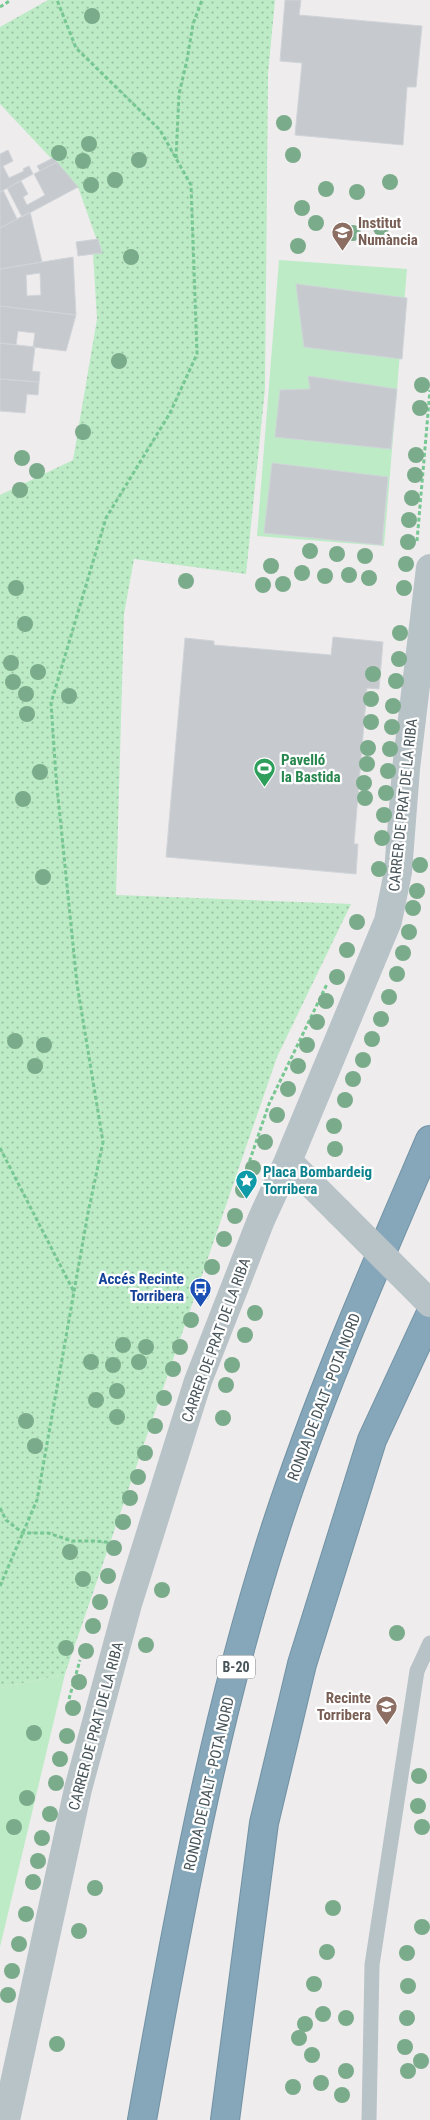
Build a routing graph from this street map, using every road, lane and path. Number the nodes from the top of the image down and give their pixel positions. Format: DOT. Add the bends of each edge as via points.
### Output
graph roads {
  1 [pos="11,0"];
  2 [pos="57,0"];
  3 [pos="202,0"];
  4 [pos="0,6"];
  5 [pos="176,158"];
  6 [pos="430,568"];
  7 [pos="430,1140"];
  8 [pos="0,1148"];
  9 [pos="288,1161"];
  10 [pos="74,1292"];
  11 [pos="430,1303"];
  12 [pos="430,1315"];
  13 [pos="0,1508"];
  14 [pos="23,1533"];
  15 [pos="143,1556"];
  16 [pos="0,1586"];
  17 [pos="430,1643"];
  18 [pos="6,2120"];
  19 [pos="142,2120"];
  20 [pos="225,2120"];
  21 [pos="369,2120"];
  1 -- 4 [label="path"];
  2 -- 5 [label="path" via="76,48 160,130"];
  3 -- 5 [label="path" via="193,24 179,94"];
  5 -- 10 [label="path" via="190,185 197,354 170,413 106,518 51,703 77,984 103,1142"];
  6 -- 9 [label="street, CARRER DE PRAT DE LA RIBA" via="406,769 398,872 388,921"];
  7 -- 19 [label="highway, RONDA DE DALT - POTA NORD / B-20" via="304,1446 275,1530 240,1650 205,1794"];
  8 -- 10 [label="path"];
  9 -- 11 [label="street, bridge"];
  9 -- 15 [label="street, CARRER DE PRAT DE LA RIBA" via="260,1220 205,1363"];
  10 -- 14 [label="path" via="37,1500"];
  12 -- 20 [label="highway" via="372,1440 302,1664 264,1824"];
  13 -- 14 [label="path" via="6,1520"];
  14 -- 15 [label="path" via="48,1533 72,1541 120,1543"];
  14 -- 16 [label="path"];
  15 -- 18 [label="street, CARRER DE PRAT DE LA RIBA" via="78,1790"];
  17 -- 21 [label="lane" via="417,1671 372,1965"];
}
